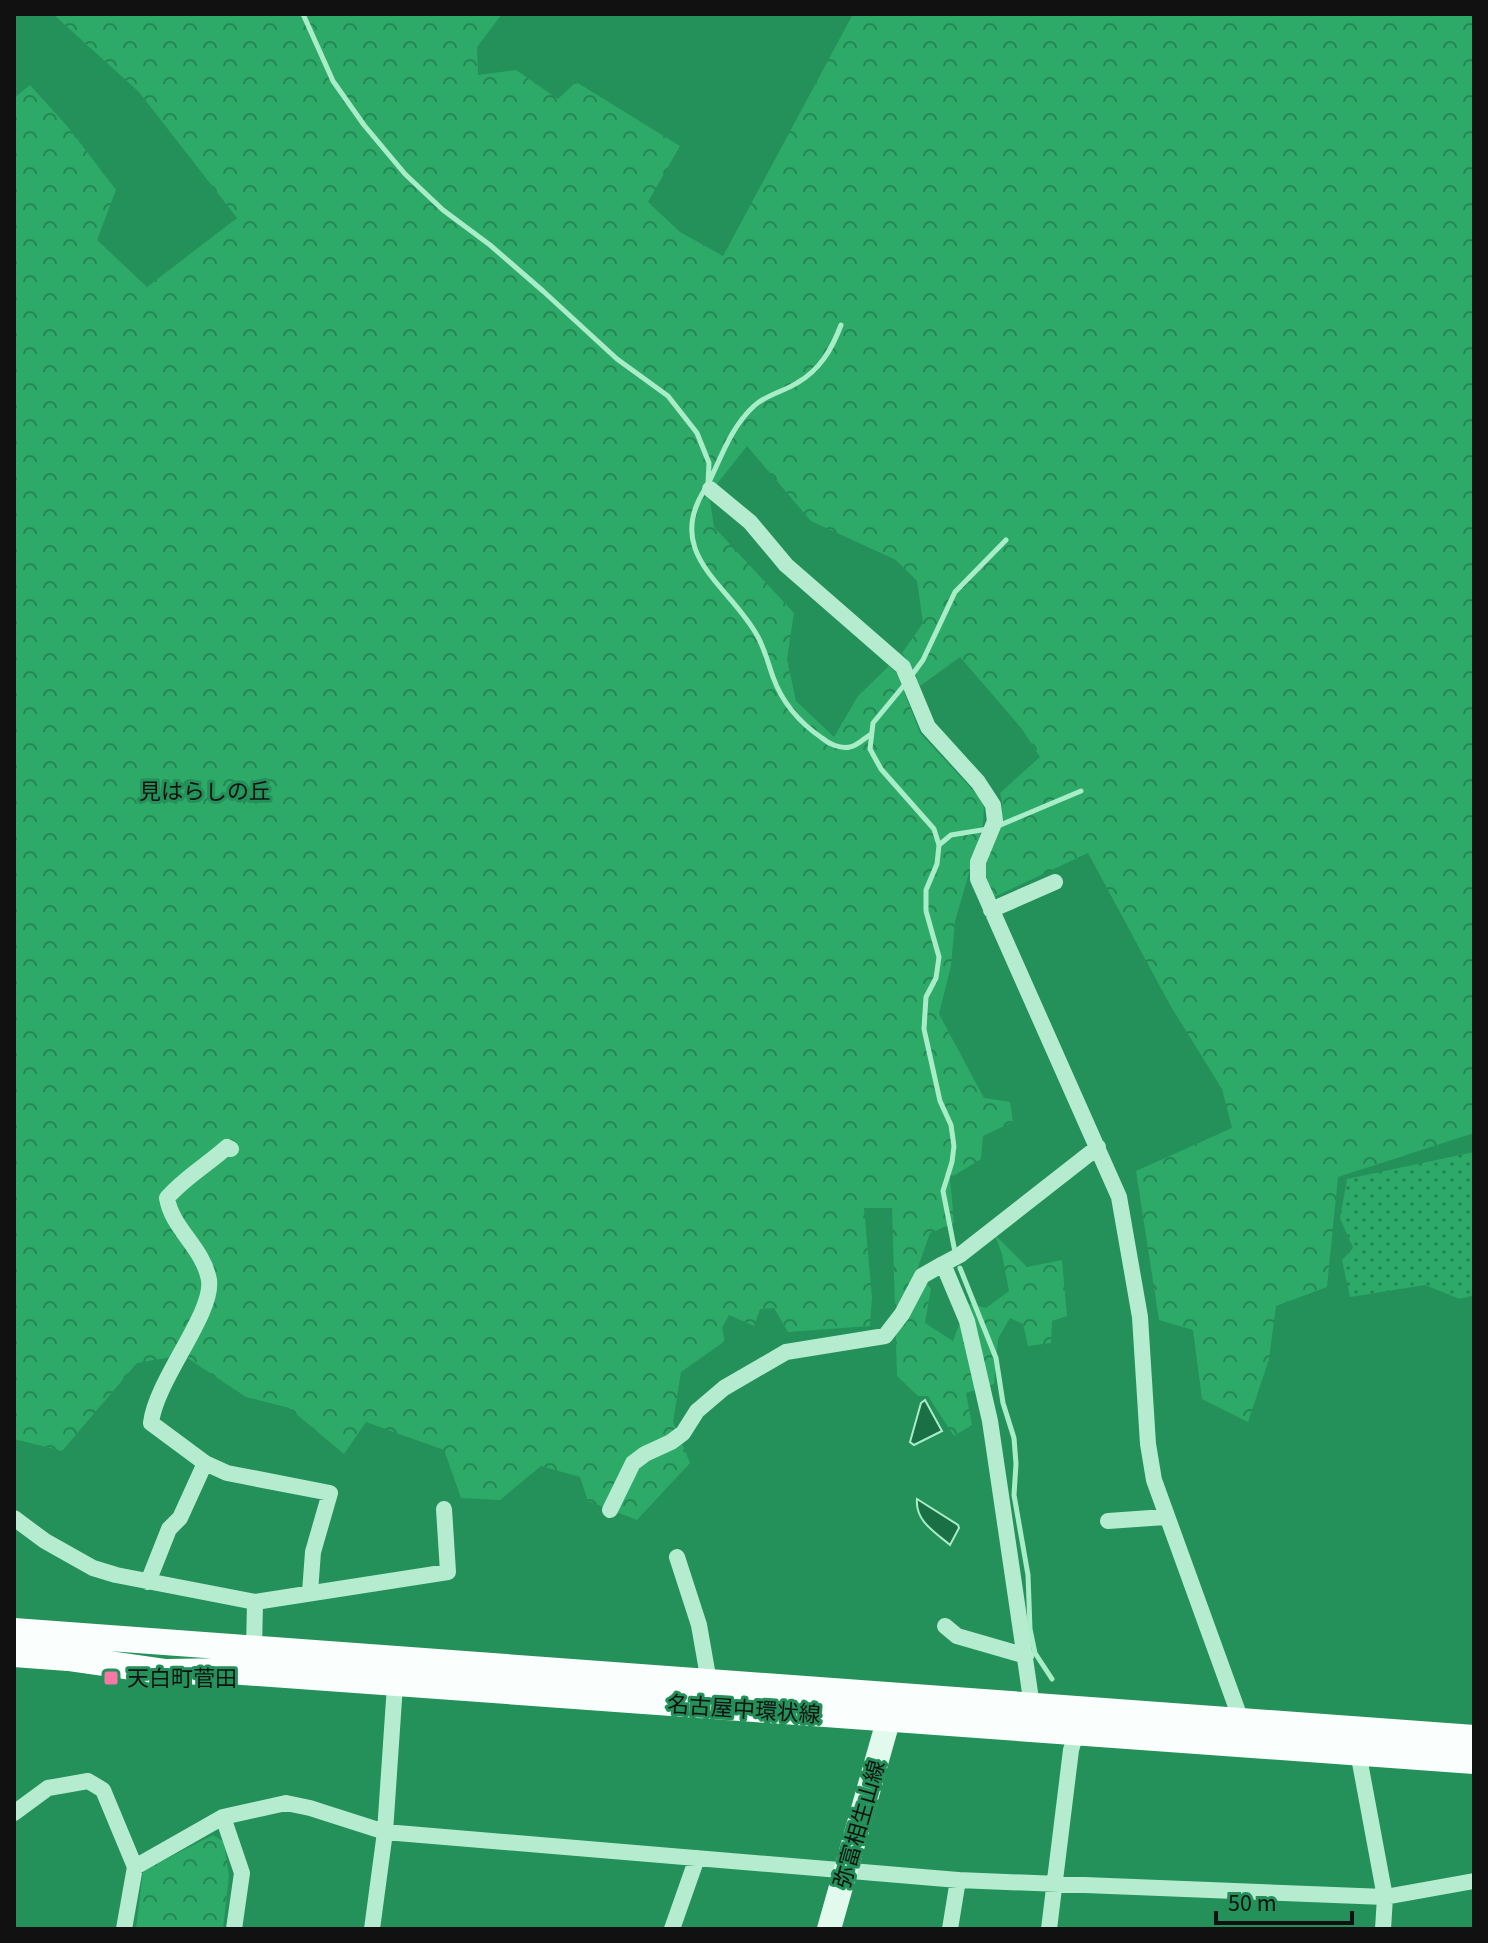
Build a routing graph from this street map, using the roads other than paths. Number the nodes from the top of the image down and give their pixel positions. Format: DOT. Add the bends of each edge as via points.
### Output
graph roads {
  1 [pos="710,489"];
  2 [pos="1055,882"];
  3 [pos="991,910"];
  4 [pos="1098,1147"];
  5 [pos="231,1149"];
  6 [pos="943,1264"];
  7 [pos="205,1463"];
  8 [pos="444,1509"];
  9 [pos="610,1510"];
  10 [pos="1165,1517"];
  11 [pos="14,1518"];
  12 [pos="1108,1521"];
  13 [pos="677,1557"];
  14 [pos="148,1582"];
  15 [pos="310,1592"];
  16 [pos="255,1602"];
  17 [pos="945,1626"];
  18 [pos="14,1631"];
  19 [pos="254,1650"];
  20 [pos="14,1654"];
  21 [pos="1026,1656"];
  22 [pos="709,1682"];
  23 [pos="395,1685"];
  24 [pos="1032,1706"];
  25 [pos="891,1708"];
  26 [pos="1242,1723"];
  27 [pos="1076,1733"];
  28 [pos="1474,1738"];
  29 [pos="1358,1752"];
  30 [pos="1474,1761"];
  31 [pos="14,1813"];
  32 [pos="223,1817"];
  33 [pos="385,1832"];
  34 [pos="697,1858"];
  35 [pos="135,1867"];
  36 [pos="845,1871"];
  37 [pos="958,1880"];
  38 [pos="1474,1881"];
  39 [pos="1053,1883"];
  40 [pos="1385,1897"];
  41 [pos="124,1929"];
  42 [pos="234,1929"];
  43 [pos="372,1929"];
  44 [pos="672,1929"];
  45 [pos="829,1929"];
  46 [pos="950,1929"];
  47 [pos="1049,1929"];
  48 [pos="1383,1929"];
  1 -- 3 [label="street" via="750,522 786,565 903,667 928,727 993,805 995,821 978,862 978,879"];
  2 -- 3 [label="street"];
  3 -- 4 [label="street"];
  4 -- 6 [label="street"];
  4 -- 10 [label="street" via="1127,1231 1140,1317 1148,1444"];
  5 -- 7 [label="street" via="181,1182 167,1198 171,1216 202,1260 208,1297 174,1361 151,1423"];
  6 -- 9 [label="street" via="922,1276 885,1336 786,1352 724,1388 697,1411 683,1433 633,1463"];
  6 -- 21 [label="street" via="967,1321 980,1372"];
  7 -- 14 [label="street"];
  7 -- 15 [label="street" via="227,1473 330,1493 313,1552"];
  8 -- 15 [label="street" via="448,1572"];
  10 -- 12 [label="street"];
  10 -- 26 [label="street"];
  11 -- 14 [label="street" via="93,1568"];
  13 -- 22 [label="street" via="699,1625"];
  14 -- 16 [label="street"];
  15 -- 16 [label="street"];
  16 -- 19 [label="street"];
  17 -- 21 [label="street" via="957,1636"];
  18 -- 19 [label="main road, 名古屋中環状線"];
  19 -- 22 [label="main road, 名古屋中環状線"];
  20 -- 23 [label="main road, 名古屋中環状線" via="166,1672 229,1671"];
  21 -- 24 [label="street"];
  22 -- 25 [label="main road, 名古屋中環状線"];
  23 -- 25 [label="main road, 名古屋中環状線"];
  23 -- 33 [label="street"];
  24 -- 25 [label="main road, 名古屋中環状線"];
  24 -- 26 [label="main road, 名古屋中環状線"];
  25 -- 27 [label="main road, 名古屋中環状線"];
  25 -- 36 [label="street, 弥富相生山線"];
  26 -- 28 [label="main road, 名古屋中環状線"];
  27 -- 29 [label="main road, 名古屋中環状線"];
  27 -- 39 [label="street"];
  29 -- 30 [label="main road, 名古屋中環状線"];
  29 -- 40 [label="street"];
  31 -- 35 [label="street" via="48,1788 88,1781 103,1790"];
  32 -- 33 [label="street" via="286,1803"];
  32 -- 35 [label="street"];
  32 -- 42 [label="street" via="242,1873"];
  33 -- 34 [label="street"];
  33 -- 43 [label="street"];
  34 -- 36 [label="street"];
  34 -- 44 [label="street"];
  35 -- 41 [label="street"];
  36 -- 37 [label="street"];
  36 -- 45 [label="street, 弥富相生山線"];
  37 -- 39 [label="street"];
  37 -- 46 [label="street"];
  38 -- 40 [label="street"];
  39 -- 40 [label="street"];
  39 -- 47 [label="street"];
  40 -- 48 [label="street"];
}
